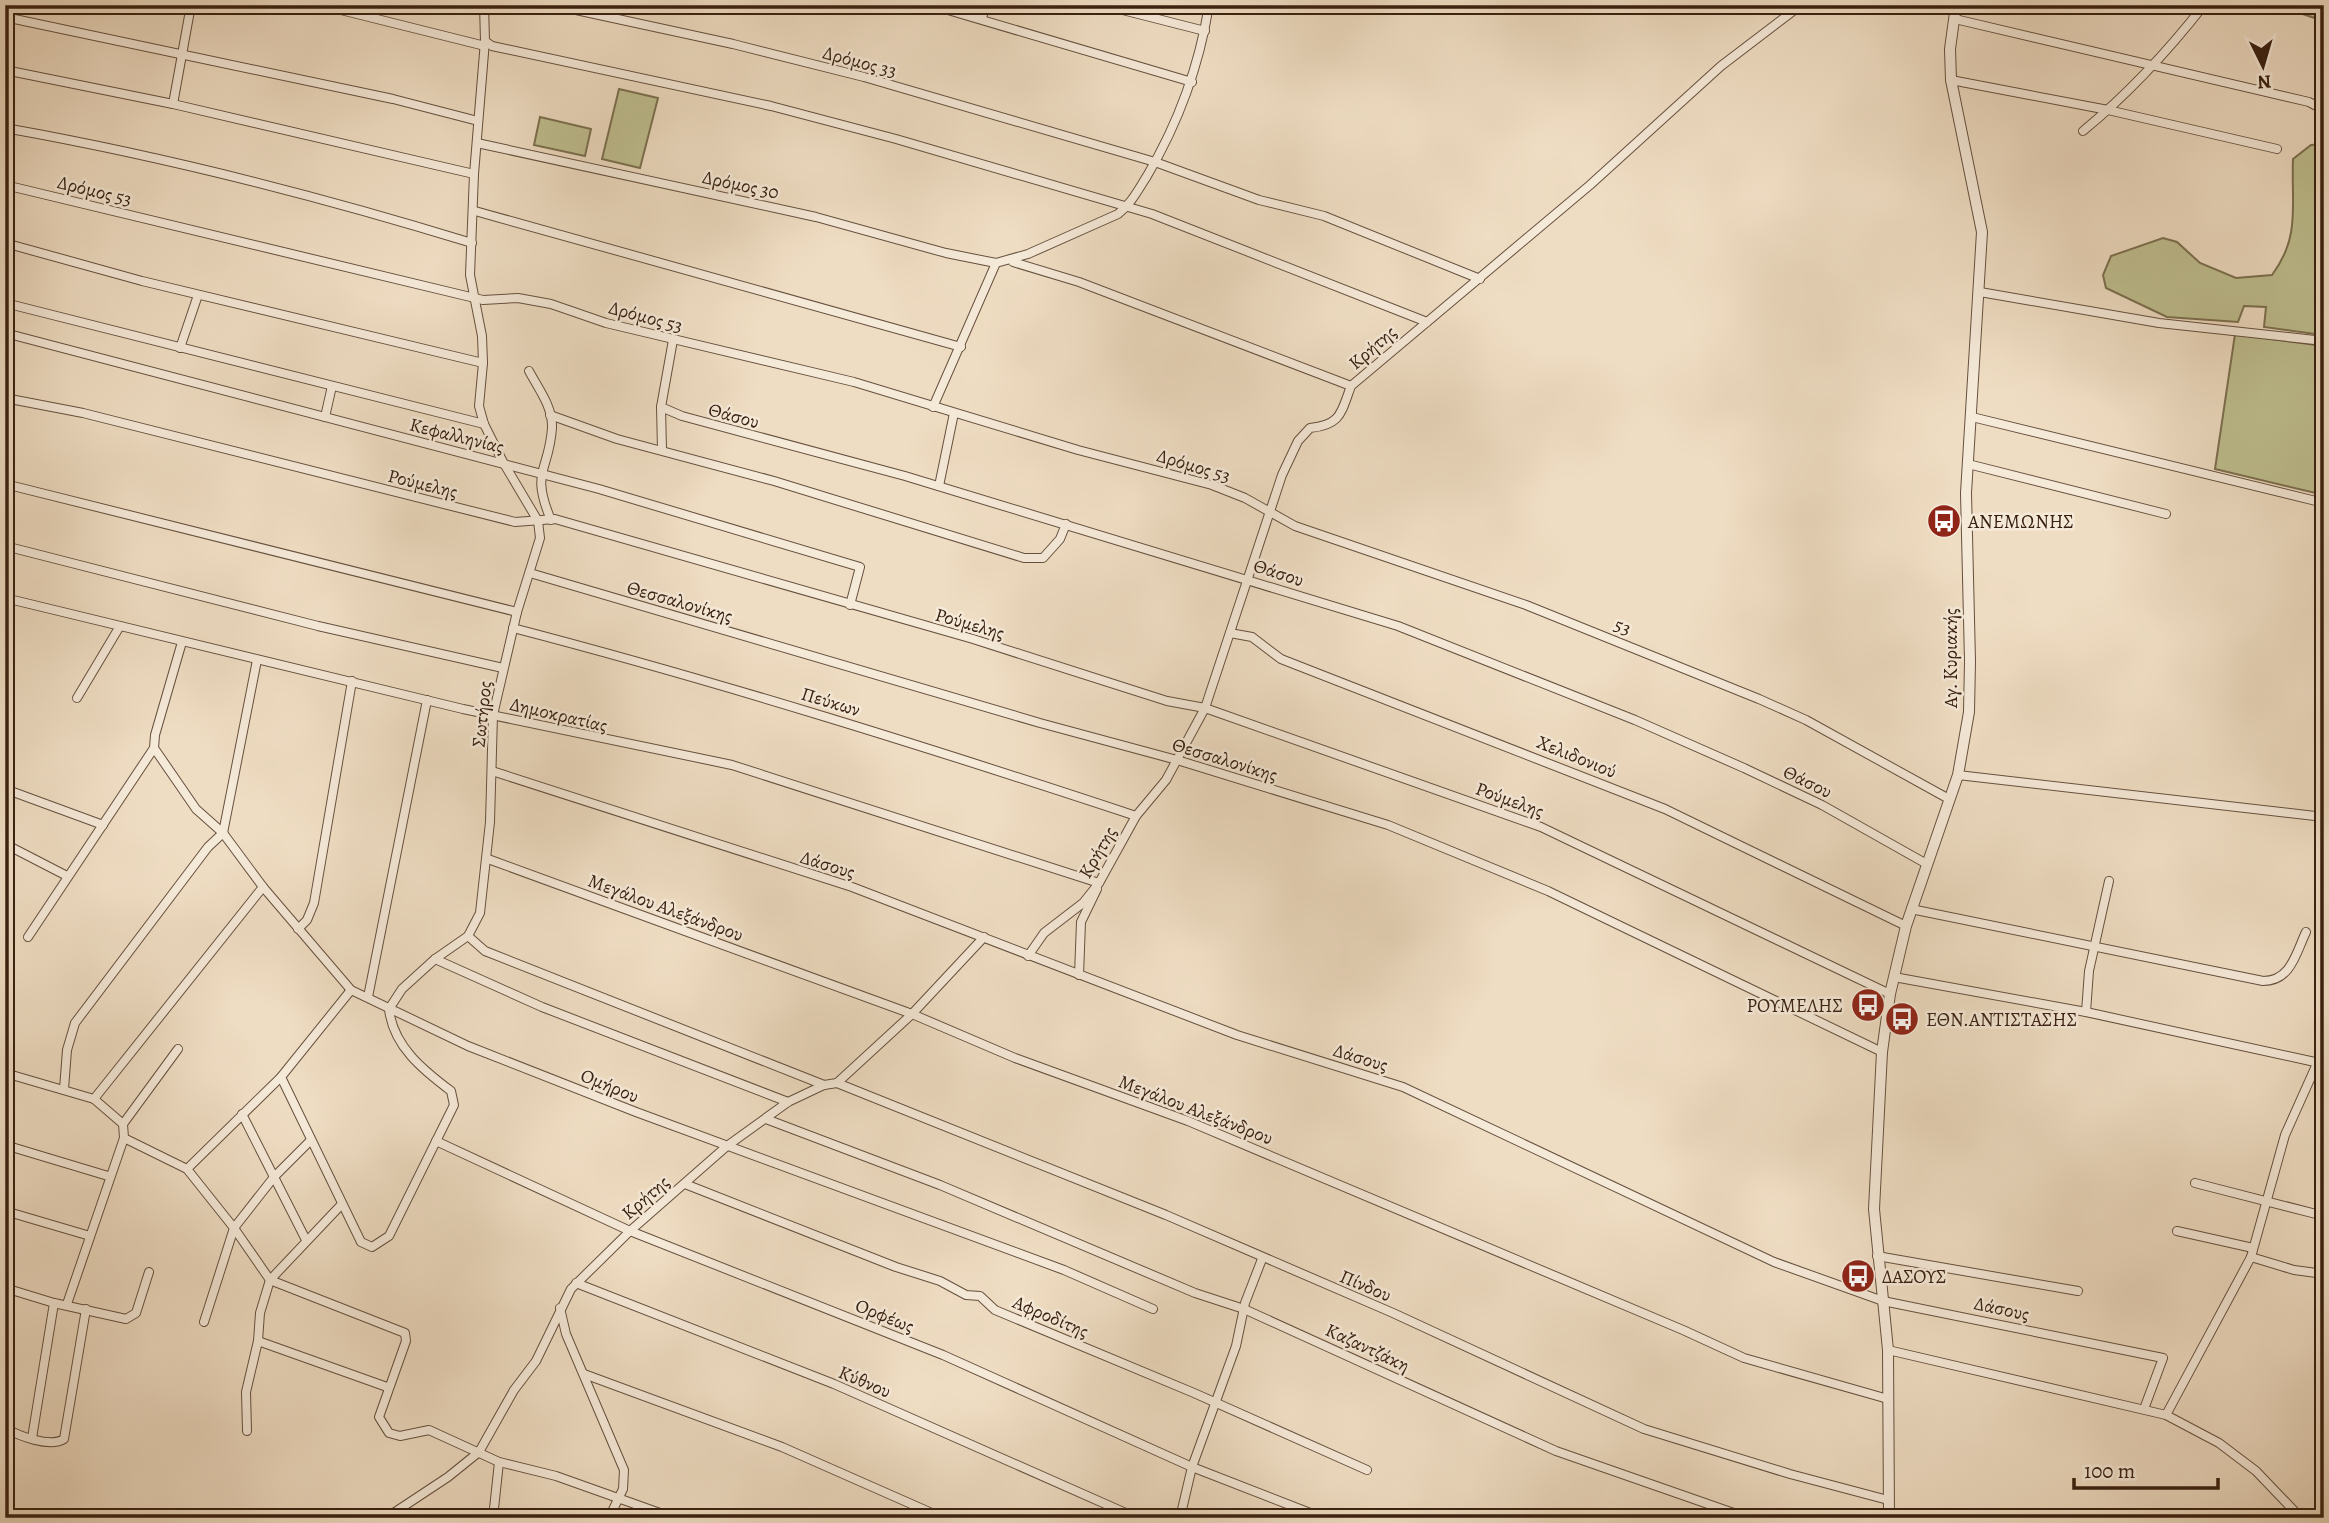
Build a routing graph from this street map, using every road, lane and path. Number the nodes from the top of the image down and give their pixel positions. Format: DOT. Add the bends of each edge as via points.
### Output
graph roads {
  1 [pos="191,5"];
  2 [pos="321,5"];
  3 [pos="484,5"];
  4 [pos="553,5"];
  5 [pos="931,5"];
  6 [pos="985,5"];
  7 [pos="1103,5"];
  8 [pos="1209,5"];
  9 [pos="1801,5"];
  10 [pos="1956,5"];
  11 [pos="2204,5"];
  12 [pos="5,17"];
  13 [pos="982,19"];
  14 [pos="1955,19"];
  15 [pos="1205,31"];
  16 [pos="485,44"];
  17 [pos="181,54"];
  18 [pos="2154,63"];
  19 [pos="5,70"];
  20 [pos="1951,80"];
  21 [pos="1192,82"];
  22 [pos="173,104"];
  23 [pos="2108,110"];
  24 [pos="2324,110"];
  25 [pos="478,121"];
  26 [pos="5,128"];
  27 [pos="2083,131"];
  28 [pos="477,143"];
  29 [pos="2277,149"];
  30 [pos="1155,162"];
  31 [pos="474,174"];
  32 [pos="5,185"];
  33 [pos="1127,207"];
  34 [pos="475,211"];
  35 [pos="5,243"];
  36 [pos="472,243"];
  37 [pos="1000,263"];
  38 [pos="1480,279"];
  39 [pos="1980,292"];
  40 [pos="198,295"];
  41 [pos="474,298"];
  42 [pos="5,303"];
  43 [pos="1427,322"];
  44 [pos="5,333"];
  45 [pos="673,340"];
  46 [pos="2324,341"];
  47 [pos="961,347"];
  48 [pos="180,348"];
  49 [pos="483,363"];
  50 [pos="529,371"];
  51 [pos="332,386"];
  52 [pos="1352,386"];
  53 [pos="5,398"];
  54 [pos="661,407"];
  55 [pos="933,407"];
  56 [pos="954,413"];
  57 [pos="550,415"];
  58 [pos="325,417"];
  59 [pos="1972,417"];
  60 [pos="484,424"];
  61 [pos="662,450"];
  62 [pos="503,463"];
  63 [pos="1968,464"];
  64 [pos="540,474"];
  65 [pos="5,484"];
  66 [pos="939,486"];
  67 [pos="2324,503"];
  68 [pos="1270,514"];
  69 [pos="2166,514"];
  70 [pos="551,520"];
  71 [pos="538,521"];
  72 [pos="1066,524"];
  73 [pos="5,546"];
  74 [pos="530,573"];
  75 [pos="1249,579"];
  76 [pos="5,598"];
  77 [pos="850,605"];
  78 [pos="517,612"];
  79 [pos="120,626"];
  80 [pos="513,628"];
  81 [pos="1230,633"];
  82 [pos="182,642"];
  83 [pos="257,660"];
  84 [pos="503,668"];
  85 [pos="352,681"];
  86 [pos="77,698"];
  87 [pos="427,700"];
  88 [pos="1205,708"];
  89 [pos="493,715"];
  90 [pos="154,748"];
  91 [pos="1177,760"];
  92 [pos="492,771"];
  93 [pos="1958,775"];
  94 [pos="5,789"];
  95 [pos="1950,799"];
  96 [pos="1136,816"];
  97 [pos="2324,817"];
  98 [pos="103,825"];
  99 [pos="223,834"];
  100 [pos="5,844"];
  101 [pos="488,859"];
  102 [pos="1925,863"];
  103 [pos="67,876"];
  104 [pos="2109,881"];
  105 [pos="1099,883"];
  106 [pos="263,887"];
  107 [pos="1910,909"];
  108 [pos="1906,926"];
  109 [pos="298,929"];
  110 [pos="2305,932"];
  111 [pos="468,936"];
  112 [pos="28,937"];
  113 [pos="984,937"];
  114 [pos="2095,947"];
  115 [pos="1028,956"];
  116 [pos="435,959"];
  117 [pos="1079,975"];
  118 [pos="1894,977"];
  119 [pos="351,990"];
  120 [pos="1890,994"];
  121 [pos="368,997"];
  122 [pos="389,1009"];
  123 [pos="2086,1012"];
  124 [pos="912,1014"];
  125 [pos="2324,1048"];
  126 [pos="178,1049"];
  127 [pos="1882,1052"];
  128 [pos="2320,1063"];
  129 [pos="5,1073"];
  130 [pos="281,1077"];
  131 [pos="837,1083"];
  132 [pos="824,1085"];
  133 [pos="64,1089"];
  134 [pos="94,1099"];
  135 [pos="789,1102"];
  136 [pos="242,1114"];
  137 [pos="766,1119"];
  138 [pos="122,1124"];
  139 [pos="124,1138"];
  140 [pos="436,1140"];
  141 [pos="310,1141"];
  142 [pos="5,1145"];
  143 [pos="727,1146"];
  144 [pos="187,1169"];
  145 [pos="108,1176"];
  146 [pos="274,1177"];
  147 [pos="2195,1183"];
  148 [pos="685,1184"];
  149 [pos="2266,1200"];
  150 [pos="342,1204"];
  151 [pos="5,1210"];
  152 [pos="2324,1216"];
  153 [pos="234,1228"];
  154 [pos="629,1231"];
  155 [pos="2177,1231"];
  156 [pos="90,1236"];
  157 [pos="306,1240"];
  158 [pos="2252,1253"];
  159 [pos="1877,1256"];
  160 [pos="1262,1259"];
  161 [pos="149,1272"];
  162 [pos="2324,1274"];
  163 [pos="270,1280"];
  164 [pos="576,1283"];
  165 [pos="5,1288"];
  166 [pos="2078,1292"];
  167 [pos="1883,1301"];
  168 [pos="54,1303"];
  169 [pos="66,1304"];
  170 [pos="560,1308"];
  171 [pos="86,1309"];
  172 [pos="1153,1309"];
  173 [pos="1244,1309"];
  174 [pos="204,1322"];
  175 [pos="258,1340"];
  176 [pos="1888,1350"];
  177 [pos="584,1374"];
  178 [pos="387,1387"];
  179 [pos="1888,1399"];
  180 [pos="1215,1402"];
  181 [pos="2144,1409"];
  182 [pos="2166,1415"];
  183 [pos="5,1428"];
  184 [pos="247,1431"];
  185 [pos="32,1438"];
  186 [pos="479,1452"];
  187 [pos="499,1462"];
  188 [pos="1192,1467"];
  189 [pos="1367,1470"];
  190 [pos="618,1498"];
  191 [pos="1888,1500"];
  192 [pos="2324,1505"];
  193 [pos="386,1518"];
  194 [pos="493,1518"];
  195 [pos="608,1518"];
  196 [pos="674,1518"];
  197 [pos="943,1518"];
  198 [pos="1137,1518"];
  199 [pos="1180,1518"];
  200 [pos="1323,1518"];
  201 [pos="1748,1518"];
  202 [pos="1889,1518"];
  203 [pos="2301,1518"];
  204 [pos="2316,1518"];
  1 -- 17 [label="street"];
  2 -- 16 [label="street"];
  3 -- 16 [label="street"];
  4 -- 30 [label="street, Δρόμος 33" via="851,74"];
  5 -- 13 [label="street"];
  6 -- 13 [label="street"];
  7 -- 15 [label="street"];
  8 -- 15 [label="street"];
  9 -- 38 [label="street, Κρήτης" via="1721,66"];
  10 -- 14 [label="street, Αγ. Κυριακής"];
  11 -- 18 [label="street"];
  12 -- 17 [label="street"];
  13 -- 21 [label="street"];
  14 -- 18 [label="street"];
  14 -- 20 [label="street, Αγ. Κυριακής"];
  15 -- 21 [label="street"];
  16 -- 25 [label="street"];
  16 -- 33 [label="street" via="771,106"];
  17 -- 22 [label="street"];
  17 -- 25 [label="street"];
  18 -- 23 [label="street"];
  18 -- 24 [label="street" via="2309,102"];
  19 -- 22 [label="street"];
  20 -- 23 [label="street"];
  20 -- 39 [label="street, Αγ. Κυριακής" via="1979,212"];
  21 -- 30 [label="street"];
  22 -- 31 [label="street"];
  23 -- 27 [label="street"];
  23 -- 29 [label="street"];
  25 -- 28 [label="street"];
  26 -- 36 [label="street" via="228,175"];
  28 -- 31 [label="street"];
  28 -- 37 [label="street, Δρόμος 30" via="816,217"];
  30 -- 33 [label="street"];
  30 -- 38 [label="street, Δρόμος 33" via="1259,200 1324,216"];
  31 -- 34 [label="street"];
  32 -- 41 [label="street, Δρόμος 53"];
  33 -- 37 [label="street" via="1041,249"];
  33 -- 43 [label="street"];
  34 -- 36 [label="street"];
  34 -- 47 [label="street"];
  35 -- 40 [label="street"];
  36 -- 41 [label="street"];
  37 -- 47 [label="street"];
  37 -- 52 [label="street, Δρόμος 30" via="1019,262 1079,282"];
  38 -- 43 [label="street, Κρήτης"];
  39 -- 46 [label="street" via="2159,323"];
  39 -- 59 [label="street, Αγ. Κυριακής"];
  40 -- 48 [label="street"];
  40 -- 49 [label="street"];
  41 -- 45 [label="street, Δρόμος 53" via="551,304"];
  41 -- 49 [label="street"];
  42 -- 48 [label="street"];
  43 -- 52 [label="street, Κρήτης"];
  44 -- 58 [label="street, Κεφαλληνίας"];
  45 -- 54 [label="street"];
  45 -- 55 [label="street, Δρόμος 53" via="854,382"];
  47 -- 55 [label="street"];
  48 -- 51 [label="street"];
  49 -- 60 [label="street" via="479,406"];
  50 -- 57 [label="street"];
  51 -- 58 [label="street"];
  51 -- 60 [label="street"];
  52 -- 68 [label="street, Κρήτης" via="1339,417 1329,426 1310,428 1298,441"];
  53 -- 71 [label="street, Ρούμελης" via="83,413 515,522"];
  54 -- 61 [label="street"];
  54 -- 66 [label="street, Θάσου"];
  55 -- 56 [label="street, Δρόμος 53"];
  56 -- 66 [label="street"];
  56 -- 68 [label="street, Δρόμος 53" via="1212,485"];
  57 -- 61 [label="street"];
  57 -- 64 [label="street" via="552,427"];
  58 -- 62 [label="street, Κεφαλληνίας"];
  59 -- 63 [label="street, Αγ. Κυριακής"];
  59 -- 67 [label="street"];
  60 -- 62 [label="street"];
  61 -- 72 [label="street" via="1034,560 1052,550"];
  62 -- 64 [label="street, Κεφαλληνίας"];
  62 -- 71 [label="street"];
  63 -- 69 [label="street"];
  63 -- 93 [label="street, Αγ. Κυριακής" via="1965,536 1970,674 1967,732"];
  64 -- 70 [label="street"];
  64 -- 77 [label="street, Κεφαλληνίας" via="692,515 860,568"];
  65 -- 78 [label="street"];
  66 -- 72 [label="street, Θάσου"];
  68 -- 75 [label="street, Κρήτης"];
  68 -- 95 [label="street, 53" via="1526,604 1759,699"];
  70 -- 71 [label="street, Ρούμελης"];
  70 -- 77 [label="street, Ρούμελης"];
  71 -- 74 [label="street, Σωτήρος" via="540,538"];
  72 -- 75 [label="street, Θάσου"];
  73 -- 84 [label="street"];
  74 -- 78 [label="street, Σωτήρος"];
  74 -- 91 [label="street, Θεσσαλονίκης"];
  75 -- 81 [label="street, Κρήτης"];
  75 -- 102 [label="street, Θάσου" via="1398,626 1635,720 1822,805"];
  76 -- 79 [label="street, Δημοκρατίας"];
  77 -- 88 [label="street, Ρούμελης" via="1167,701"];
  78 -- 80 [label="street, Σωτήρος"];
  79 -- 82 [label="street, Δημοκρατίας"];
  79 -- 86 [label="street"];
  80 -- 84 [label="street, Σωτήρος"];
  80 -- 96 [label="street, Πεύκων" via="669,668"];
  81 -- 88 [label="street, Κρήτης"];
  81 -- 108 [label="street, Χελιδονιού" via="1252,637 1281,659 1665,808"];
  82 -- 83 [label="street, Δημοκρατίας"];
  82 -- 90 [label="street"];
  83 -- 85 [label="street, Δημοκρατίας"];
  83 -- 99 [label="street"];
  84 -- 89 [label="street, Σωτήρος"];
  85 -- 87 [label="street, Δημοκρατίας"];
  85 -- 109 [label="street" via="314,903"];
  87 -- 89 [label="street, Δημοκρατίας"];
  87 -- 121 [label="street"];
  88 -- 91 [label="street, Κρήτης"];
  88 -- 120 [label="street, Ρούμελης" via="1541,827"];
  89 -- 92 [label="street, Σωτήρος"];
  89 -- 105 [label="street, Δημοκρατίας" via="732,765"];
  90 -- 98 [label="street"];
  90 -- 99 [label="street, Ομήρου" via="196,809"];
  91 -- 96 [label="street, Κρήτης"];
  91 -- 127 [label="street, Θεσσαλονίκης" via="1388,825 1548,891"];
  92 -- 101 [label="street, Σωτήρος"];
  92 -- 113 [label="street, Δάσους" via="852,887"];
  93 -- 95 [label="street, Αγ. Κυριακής"];
  93 -- 97 [label="street"];
  94 -- 98 [label="street"];
  95 -- 102 [label="street, Αγ. Κυριακής"];
  96 -- 105 [label="street, Κρήτης"];
  98 -- 103 [label="street"];
  99 -- 106 [label="street, Ομήρου"];
  99 -- 133 [label="street" via="208,847 75,1023"];
  100 -- 103 [label="street"];
  101 -- 111 [label="street, Σωτήρος" via="480,913"];
  101 -- 124 [label="street, Μεγάλου Αλεξάνδρου"];
  102 -- 107 [label="street, Αγ. Κυριακής"];
  103 -- 112 [label="street"];
  104 -- 114 [label="street"];
  105 -- 115 [label="street, Κρήτης" via="1083,903 1044,933"];
  105 -- 117 [label="street" via="1081,922"];
  106 -- 109 [label="street, Ομήρου"];
  106 -- 134 [label="street"];
  107 -- 108 [label="street, Αγ. Κυριακής"];
  107 -- 114 [label="street"];
  108 -- 118 [label="street, Αγ. Κυριακής"];
  109 -- 119 [label="street, Ομήρου"];
  110 -- 114 [label="street" via="2287,972 2271,981"];
  111 -- 116 [label="street"];
  111 -- 132 [label="street" via="485,951"];
  113 -- 115 [label="street, Δάσους"];
  113 -- 124 [label="street"];
  114 -- 123 [label="street"];
  115 -- 117 [label="street, Δάσους"];
  116 -- 122 [label="street" via="402,989"];
  116 -- 135 [label="street" via="542,1007"];
  117 -- 167 [label="street, Δάσους" via="1237,1035 1403,1087 1774,1262"];
  118 -- 120 [label="street, Αγ. Κυριακής"];
  118 -- 123 [label="street"];
  119 -- 121 [label="street, Ομήρου"];
  119 -- 130 [label="street"];
  120 -- 127 [label="street, Αγ. Κυριακής"];
  121 -- 122 [label="street, Ομήρου"];
  122 -- 140 [label="street" via="395,1034 426,1072 451,1091 454,1105"];
  122 -- 143 [label="street, Ομήρου" via="468,1046"];
  123 -- 128 [label="street"];
  124 -- 131 [label="street"];
  124 -- 179 [label="street, Μεγάλου Αλεξάνδρου" via="1003,1054 1297,1165 1727,1352"];
  125 -- 128 [label="street"];
  126 -- 138 [label="street"];
  127 -- 159 [label="street, Αγ. Κυριακής" via="1874,1209"];
  128 -- 149 [label="street" via="2285,1135"];
  129 -- 133 [label="street"];
  130 -- 136 [label="street"];
  130 -- 141 [label="street"];
  131 -- 132 [label="street, Κρήτης"];
  131 -- 160 [label="street, Πίνδου" via="1041,1163"];
  132 -- 135 [label="street, Κρήτης"];
  133 -- 134 [label="street"];
  134 -- 138 [label="street"];
  135 -- 137 [label="street, Κρήτης"];
  136 -- 144 [label="street"];
  136 -- 146 [label="street"];
  137 -- 143 [label="street, Κρήτης"];
  137 -- 173 [label="street, Καζαντζάκη"];
  138 -- 139 [label="street"];
  139 -- 144 [label="street"];
  139 -- 145 [label="street"];
  140 -- 150 [label="street" via="404,1211 383,1243 372,1247 361,1242"];
  140 -- 154 [label="street, Ορφέως"];
  141 -- 146 [label="street"];
  141 -- 150 [label="street"];
  142 -- 145 [label="street"];
  143 -- 148 [label="street, Κρήτης"];
  143 -- 172 [label="street, Ομήρου" via="1064,1270"];
  144 -- 153 [label="street"];
  145 -- 156 [label="street"];
  146 -- 153 [label="street"];
  146 -- 157 [label="street"];
  147 -- 149 [label="street"];
  148 -- 154 [label="street, Κρήτης"];
  148 -- 180 [label="street, Αφροδίτης" via="966,1295 980,1296 995,1310"];
  149 -- 152 [label="street"];
  149 -- 158 [label="street"];
  150 -- 157 [label="street"];
  151 -- 156 [label="street"];
  153 -- 163 [label="street"];
  153 -- 174 [label="street"];
  154 -- 164 [label="street, Κρήτης"];
  154 -- 188 [label="street, Ορφέως" via="943,1355"];
  155 -- 158 [label="street"];
  156 -- 169 [label="street"];
  157 -- 163 [label="street"];
  158 -- 162 [label="street" via="2294,1270"];
  158 -- 182 [label="street"];
  159 -- 166 [label="street"];
  159 -- 167 [label="street, Αγ. Κυριακής"];
  160 -- 173 [label="street"];
  160 -- 191 [label="street, Πίνδου" via="1393,1313 1644,1429"];
  161 -- 171 [label="street" via="133,1316 121,1318"];
  163 -- 175 [label="street"];
  163 -- 178 [label="street" via="405,1333"];
  164 -- 170 [label="street, Κρήτης"];
  164 -- 198 [label="street, Κύθνου" via="834,1384"];
  165 -- 168 [label="street"];
  167 -- 176 [label="street, Αγ. Κυριακής"];
  167 -- 181 [label="street, Δάσους" via="2163,1358"];
  168 -- 169 [label="street"];
  168 -- 185 [label="street"];
  169 -- 171 [label="street"];
  170 -- 177 [label="street"];
  170 -- 186 [label="street, Κρήτης" via="536,1361"];
  171 -- 185 [label="street" via="65,1434 59,1443"];
  173 -- 180 [label="street"];
  173 -- 201 [label="street, Καζαντζάκη" via="1556,1451"];
  175 -- 178 [label="street"];
  175 -- 184 [label="street" via="246,1392"];
  176 -- 179 [label="street, Αγ. Κυριακής"];
  176 -- 181 [label="street"];
  177 -- 190 [label="street" via="624,1470"];
  177 -- 197 [label="street" via="782,1447"];
  178 -- 186 [label="street" via="379,1417 389,1433 400,1436 429,1430"];
  179 -- 191 [label="street, Αγ. Κυριακής"];
  180 -- 188 [label="street"];
  180 -- 189 [label="street, Αφροδίτης"];
  181 -- 182 [label="street"];
  182 -- 203 [label="street" via="2238,1457"];
  183 -- 185 [label="street"];
  186 -- 187 [label="street"];
  186 -- 193 [label="street"];
  187 -- 190 [label="street"];
  187 -- 194 [label="street"];
  188 -- 199 [label="street"];
  188 -- 200 [label="street, Ορφέως"];
  190 -- 195 [label="street"];
  190 -- 196 [label="street"];
  191 -- 202 [label="street, Αγ. Κυριακής"];
  192 -- 204 [label="street"];
}
